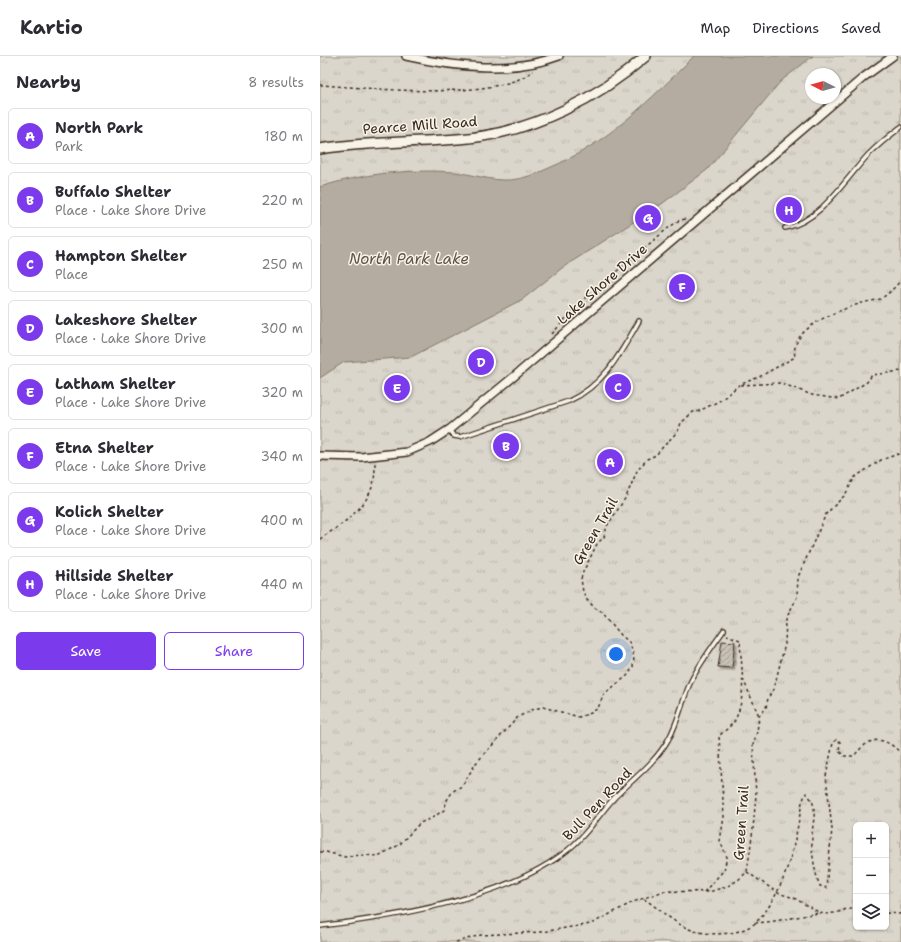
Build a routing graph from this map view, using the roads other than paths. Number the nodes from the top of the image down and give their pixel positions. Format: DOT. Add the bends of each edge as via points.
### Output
graph roads {
  1 [pos="406,56"];
  2 [pos="559,56"];
  3 [pos="646,56"];
  4 [pos="893,56"];
  5 [pos="901,127"];
  6 [pos="320,149"];
  7 [pos="785,228"];
  8 [pos="639,321"];
  9 [pos="449,430"];
  10 [pos="320,456"];
  11 [pos="723,632"];
  12 [pos="320,926"];
  1 -- 2 [label="street" via="458,66 516,66 543,62"];
  3 -- 6 [label="street, Pearce Mill Road" via="626,74 576,105 527,126 470,138 354,143"];
  4 -- 9 [label="street, Lake Shore Drive" via="864,77"];
  5 -- 7 [label="lane" via="868,155 821,207 800,222"];
  8 -- 9 [label="lane" via="613,365 586,393 562,404 460,437 454,436"];
  9 -- 10 [label="street, Lake Shore Drive" via="413,449 376,456"];
  11 -- 12 [label="lane, Bull Pen Road" via="690,682 674,727 659,755 603,810 580,840 568,850 541,868 478,893 416,910"];
}
